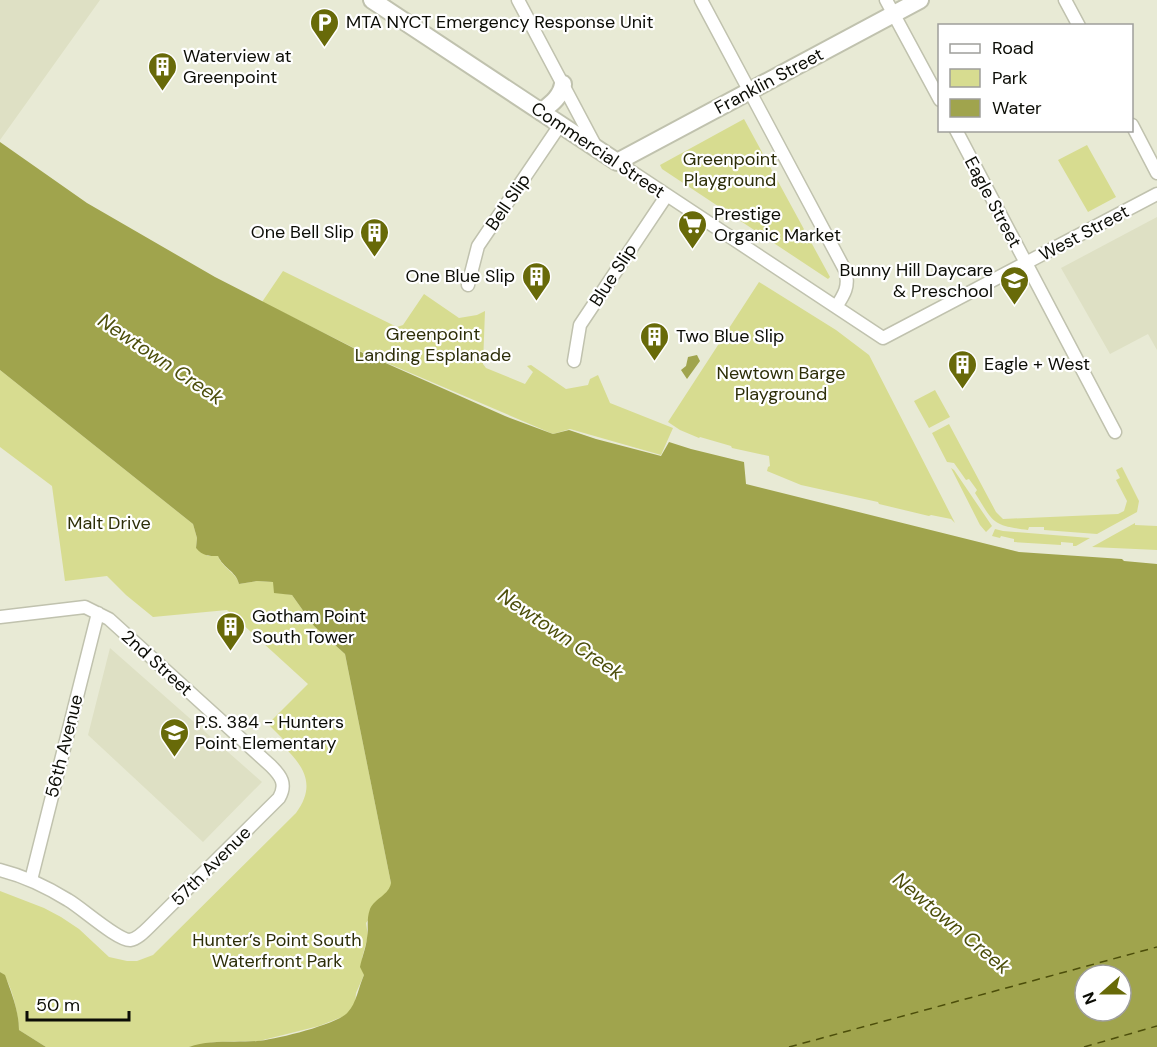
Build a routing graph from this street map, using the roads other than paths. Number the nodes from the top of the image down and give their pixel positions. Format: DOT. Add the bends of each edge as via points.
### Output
graph roads {
  1 [pos="372,0"];
  2 [pos="518,0"];
  3 [pos="701,0"];
  4 [pos="920,0"];
  5 [pos="1065,0"];
  6 [pos="890,7"];
  7 [pos="1078,24"];
  8 [pos="563,84"];
  9 [pos="750,91"];
  10 [pos="938,98"];
  11 [pos="540,112"];
  12 [pos="560,125"];
  13 [pos="1133,129"];
  14 [pos="957,132"];
  15 [pos="597,149"];
  16 [pos="617,162"];
  17 [pos="1157,173"];
  18 [pos="1157,194"];
  19 [pos="667,195"];
  20 [pos="1027,264"];
  21 [pos="468,285"];
  22 [pos="836,307"];
  23 [pos="884,338"];
  24 [pos="574,361"];
  25 [pos="1115,432"];
  26 [pos="98,613"];
  27 [pos="0,617"];
  28 [pos="284,786"];
  29 [pos="0,870"];
  30 [pos="31,880"];
  1 -- 11 [label="street, Commercial Street"];
  2 -- 8 [label="street"];
  3 -- 9 [label="street"];
  4 -- 6 [label="street, Franklin Street"];
  5 -- 7 [label="street"];
  6 -- 9 [label="street, Franklin Street"];
  6 -- 10 [label="street"];
  8 -- 11 [label="street" via="557,98"];
  8 -- 15 [label="street"];
  9 -- 16 [label="street, Franklin Street"];
  9 -- 22 [label="street" via="845,270 848,285"];
  11 -- 12 [label="street, Commercial Street"];
  12 -- 15 [label="street, Commercial Street"];
  12 -- 21 [label="street, Bell Slip" via="478,246"];
  13 -- 17 [label="street"];
  14 -- 20 [label="street, Eagle Street"];
  15 -- 16 [label="street, Commercial Street"];
  16 -- 19 [label="street, Commercial Street"];
  18 -- 20 [label="street, West Street"];
  19 -- 22 [label="street, Commercial Street"];
  19 -- 24 [label="street, Blue Slip" via="580,325"];
  20 -- 23 [label="street, West Street"];
  20 -- 25 [label="street, Eagle Street"];
  22 -- 23 [label="street, Commercial Street"];
  26 -- 27 [label="street, 2nd Street" via="83,607"];
  26 -- 28 [label="street, 2nd Street" via="271,766"];
  26 -- 30 [label="street, 56th Avenue"];
  28 -- 30 [label="street, 57th Avenue" via="279,798 137,938 120,937 68,900"];
  29 -- 30 [label="street"];
}
